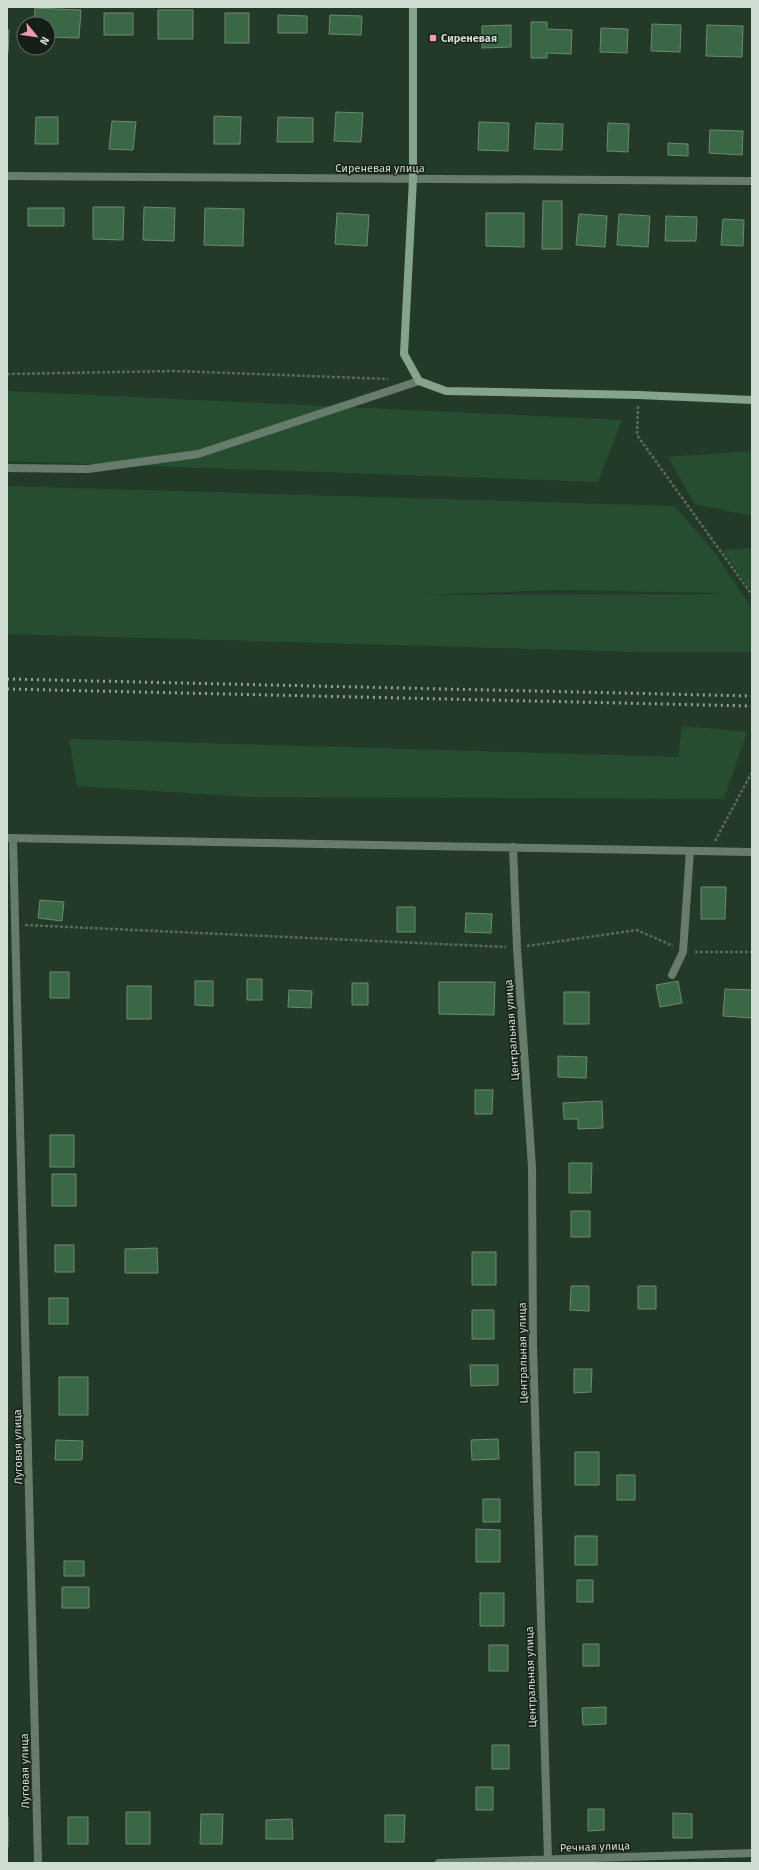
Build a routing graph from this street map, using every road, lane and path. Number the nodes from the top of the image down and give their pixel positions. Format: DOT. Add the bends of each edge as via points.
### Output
graph roads {
  1 [pos="413,7"];
  2 [pos="7,176"];
  3 [pos="413,179"];
  4 [pos="752,181"];
  5 [pos="7,374"];
  6 [pos="390,379"];
  7 [pos="419,381"];
  8 [pos="639,395"];
  9 [pos="752,400"];
  10 [pos="7,468"];
  11 [pos="752,595"];
  12 [pos="752,772"];
  13 [pos="10,838"];
  14 [pos="513,847"];
  15 [pos="690,851"];
  16 [pos="710,851"];
  17 [pos="752,852"];
  18 [pos="15,924"];
  19 [pos="517,948"];
  20 [pos="683,952"];
  21 [pos="752,952"];
  22 [pos="672,975"];
  23 [pos="752,1853"];
  24 [pos="548,1860"];
  25 [pos="38,1863"];
  26 [pos="440,1863"];
  1 -- 3 [label="street"];
  2 -- 3 [label="street, Сиреневая улица"];
  3 -- 4 [label="street, Сиреневая улица"];
  3 -- 7 [label="street" via="404,354"];
  5 -- 6 [label="path" via="176,371"];
  7 -- 8 [label="street" via="446,391"];
  7 -- 10 [label="street" via="198,454 88,469"];
  8 -- 9 [label="street"];
  8 -- 11 [label="path" via="637,435"];
  12 -- 16 [label="path"];
  13 -- 14 [label="street"];
  13 -- 18 [label="street, Луговая улица"];
  14 -- 15 [label="street"];
  14 -- 19 [label="street, Центральная улица"];
  15 -- 16 [label="street"];
  15 -- 20 [label="street"];
  16 -- 17 [label="street"];
  18 -- 19 [label="path"];
  18 -- 25 [label="street, Луговая улица"];
  19 -- 20 [label="path" via="637,930"];
  19 -- 24 [label="street, Центральная улица" via="532,1167 533,1345"];
  20 -- 21 [label="path"];
  20 -- 22 [label="street"];
  23 -- 24 [label="street, Речная улица"];
  24 -- 26 [label="street, Речная улица"];
}
